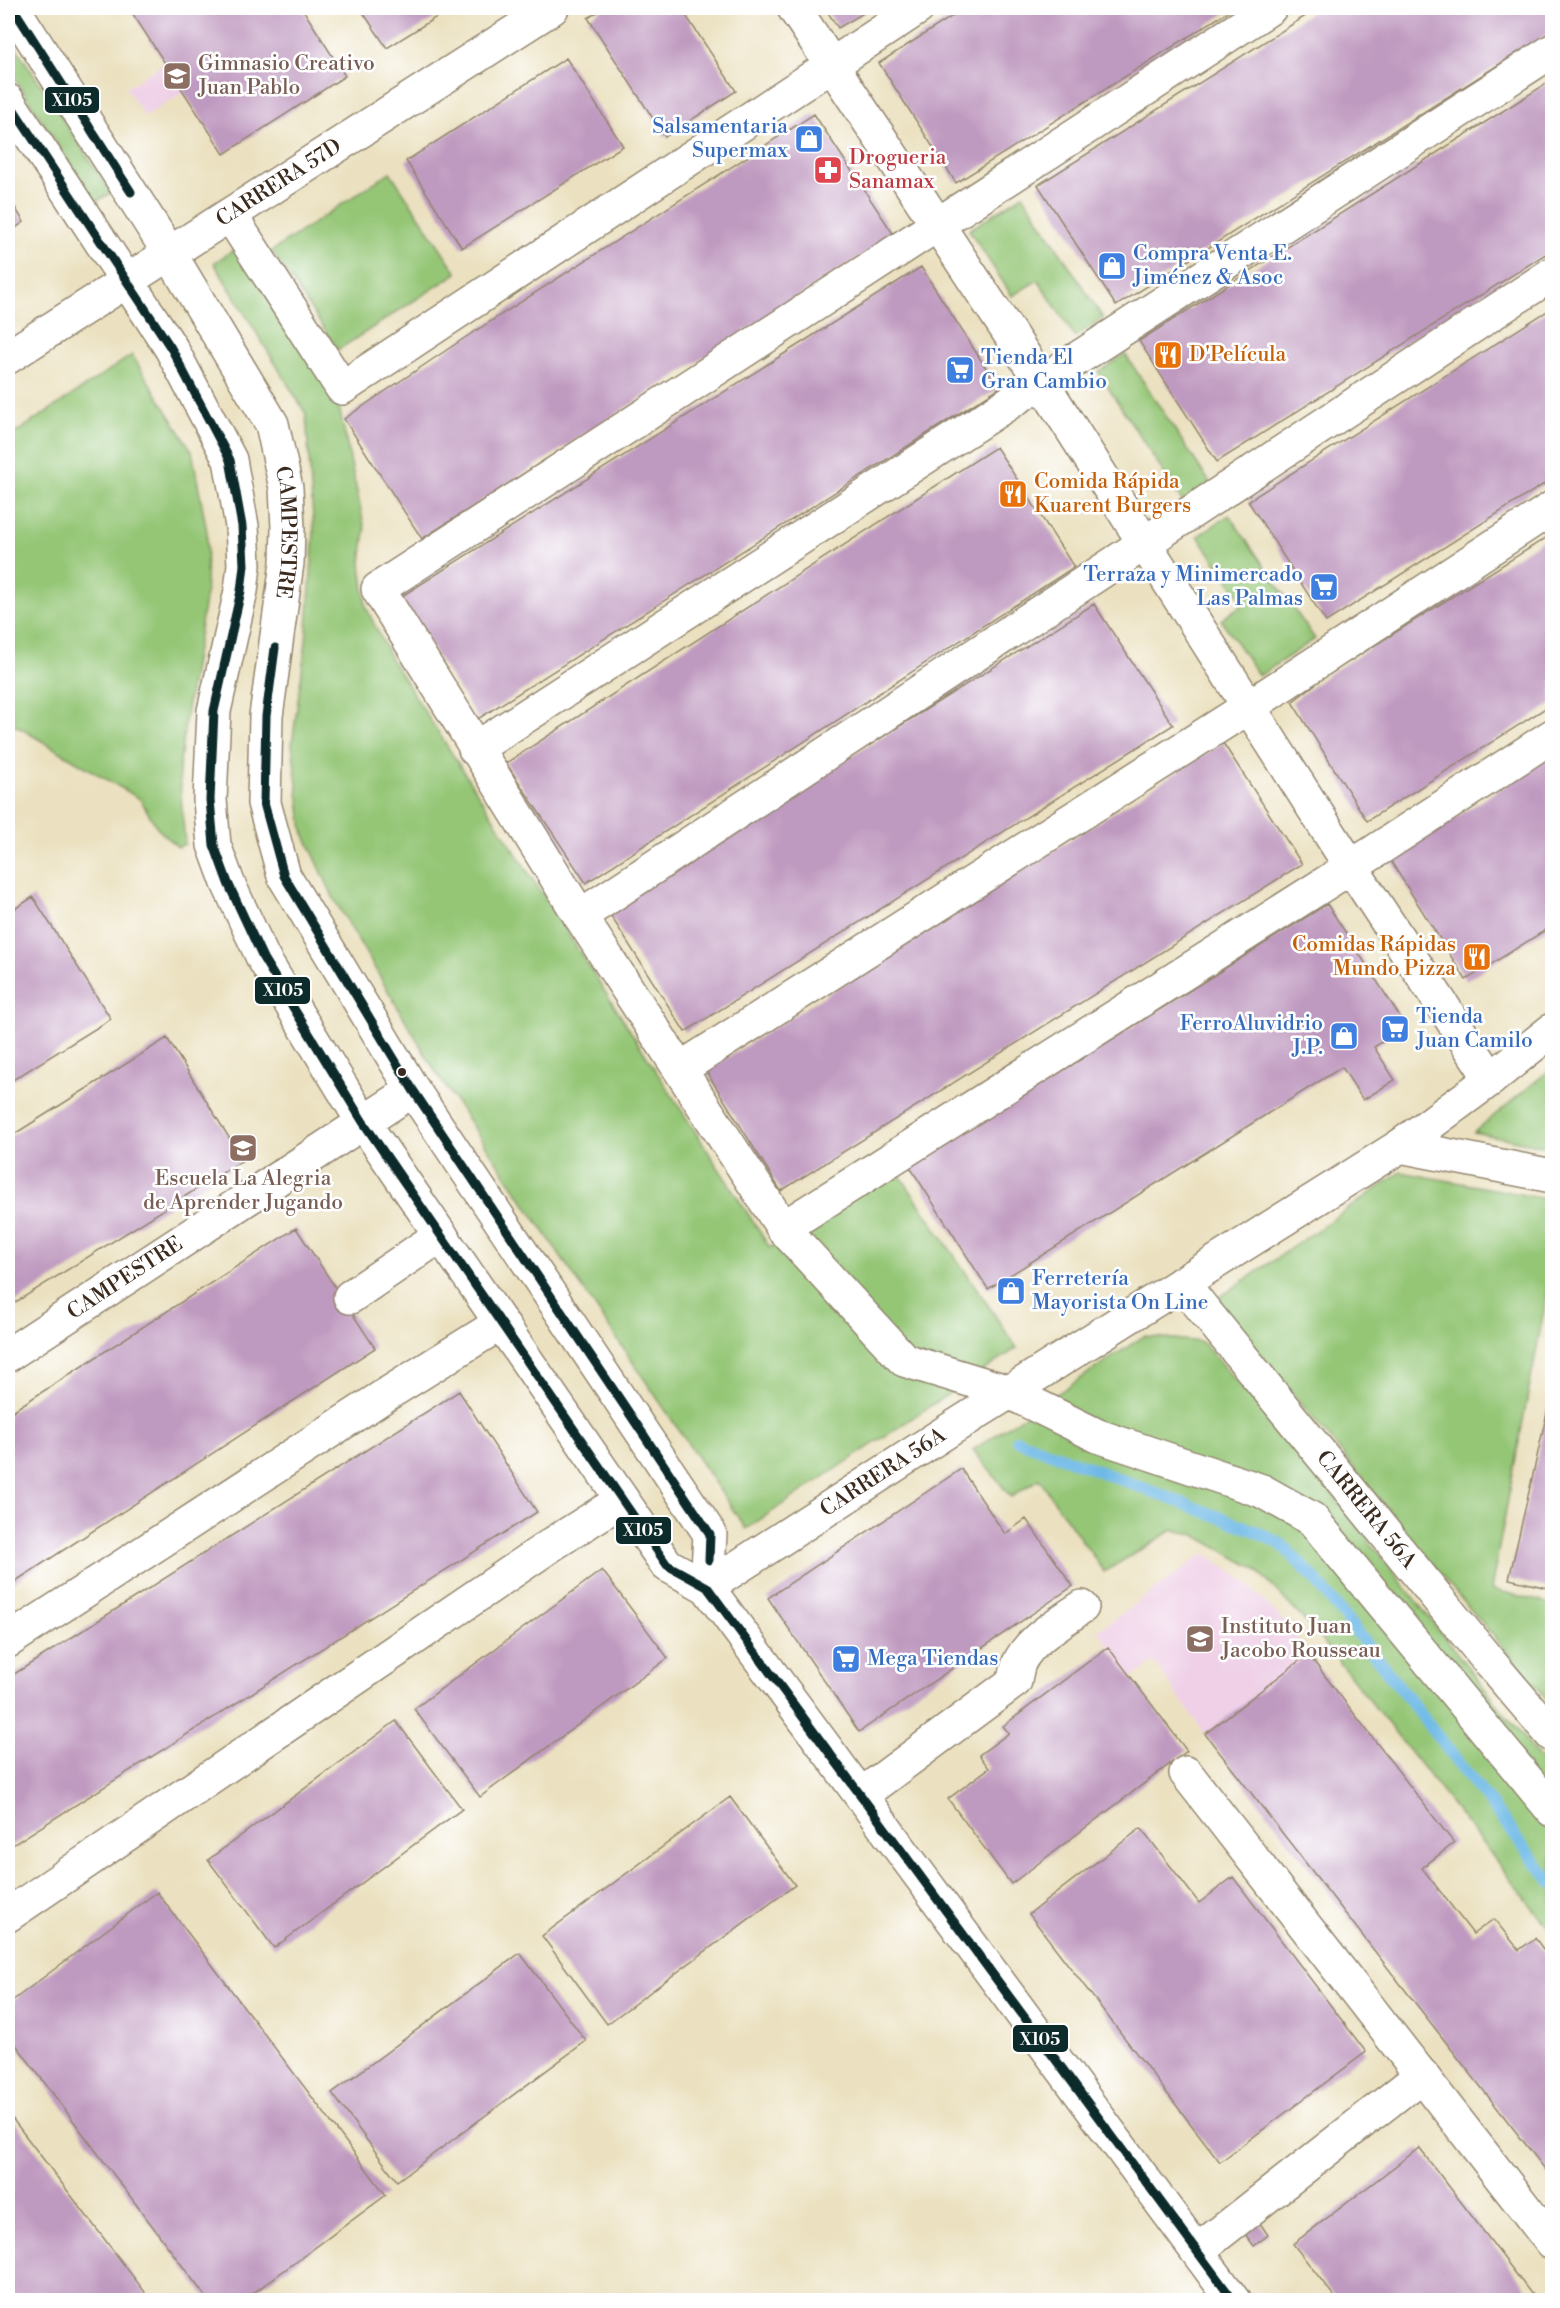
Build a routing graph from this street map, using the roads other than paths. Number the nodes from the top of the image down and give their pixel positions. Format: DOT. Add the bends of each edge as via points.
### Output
graph roads {
  1 [pos="13,8"];
  2 [pos="552,8"];
  3 [pos="794,8"];
  4 [pos="918,8"];
  5 [pos="1270,8"];
  6 [pos="1552,51"];
  7 [pos="832,64"];
  8 [pos="8,101"];
  9 [pos="230,215"];
  10 [pos="938,225"];
  11 [pos="170,254"];
  12 [pos="1552,274"];
  13 [pos="126,282"];
  14 [pos="8,357"];
  15 [pos="1041,381"];
  16 [pos="1552,508"];
  17 [pos="1144,544"];
  18 [pos="1250,706"];
  19 [pos="214,711"];
  20 [pos="266,716"];
  21 [pos="1552,736"];
  22 [pos="475,749"];
  23 [pos="1351,867"];
  24 [pos="580,916"];
  25 [pos="1552,1030"];
  26 [pos="680,1069"];
  27 [pos="1491,1079"];
  28 [pos="413,1090"];
  29 [pos="363,1122"];
  30 [pos="1400,1146"];
  31 [pos="1552,1176"];
  32 [pos="783,1228"];
  33 [pos="441,1235"];
  34 [pos="1182,1283"];
  35 [pos="351,1297"];
  36 [pos="501,1323"];
  37 [pos="8,1355"];
  38 [pos="1009,1392"];
  39 [pos="622,1500"];
  40 [pos="707,1587"];
  41 [pos="1082,1607"];
  42 [pos="8,1641"];
  43 [pos="1552,1735"];
  44 [pos="1186,1773"];
  45 [pos="861,1795"];
  46 [pos="1552,1810"];
  47 [pos="8,1915"];
  48 [pos="1422,2075"];
  49 [pos="1552,2242"];
  50 [pos="1197,2251"];
  51 [pos="1233,2301"];
  1 -- 11 [label="street, CAMPESTRE"];
  2 -- 9 [label="street, CARRERA 57D"];
  3 -- 7 [label="street"];
  4 -- 7 [label="street"];
  5 -- 10 [label="street"];
  6 -- 15 [label="street"];
  7 -- 9 [label="street" via="342,388"];
  7 -- 10 [label="street"];
  8 -- 13 [label="street, CAMPESTRE"];
  9 -- 11 [label="street, CARRERA 57D"];
  10 -- 15 [label="street"];
  10 -- 22 [label="street" via="378,589"];
  11 -- 13 [label="street, CARRERA 57D"];
  11 -- 20 [label="street, CAMPESTRE" via="272,424 286,488 287,563"];
  12 -- 17 [label="street"];
  13 -- 14 [label="street, CARRERA 57D"];
  13 -- 19 [label="street, CAMPESTRE" via="171,348 230,460 242,526 244,565"];
  15 -- 17 [label="street"];
  15 -- 22 [label="street"];
  16 -- 18 [label="street"];
  17 -- 18 [label="street"];
  17 -- 24 [label="street"];
  18 -- 23 [label="street"];
  18 -- 26 [label="street"];
  19 -- 20 [label="street"];
  19 -- 29 [label="street, CAMPESTRE" via="210,800 214,845 263,958"];
  20 -- 28 [label="street, CAMPESTRE" via="264,803 284,876"];
  21 -- 23 [label="street"];
  22 -- 24 [label="street"];
  23 -- 27 [label="street"];
  23 -- 32 [label="street"];
  24 -- 26 [label="street"];
  25 -- 27 [label="street, CARRERA 56A"];
  26 -- 32 [label="street"];
  27 -- 30 [label="street, CARRERA 56A"];
  28 -- 29 [label="street, CAMPESTRE"];
  28 -- 40 [label="street, CAMPESTRE" via="710,1534"];
  29 -- 33 [label="street, CAMPESTRE"];
  29 -- 37 [label="street, CAMPESTRE"];
  30 -- 31 [label="street"];
  30 -- 34 [label="street, CARRERA 56A"];
  32 -- 38 [label="street" via="904,1360"];
  33 -- 35 [label="street"];
  33 -- 36 [label="street, CAMPESTRE"];
  34 -- 38 [label="street, CARRERA 56A"];
  34 -- 43 [label="street, CARRERA 56A"];
  36 -- 39 [label="street, CAMPESTRE"];
  36 -- 42 [label="street"];
  38 -- 40 [label="street, CARRERA 56A"];
  38 -- 46 [label="street" via="1098,1436 1262,1491 1312,1519"];
  39 -- 40 [label="street, CAMPESTRE" via="667,1565"];
  39 -- 47 [label="street"];
  40 -- 45 [label="street"];
  41 -- 45 [label="street" via="1034,1645 1020,1662 1015,1681"];
  44 -- 48 [label="street"];
  45 -- 50 [label="street"];
  48 -- 49 [label="street"];
  48 -- 50 [label="street"];
  50 -- 51 [label="street"];
}
